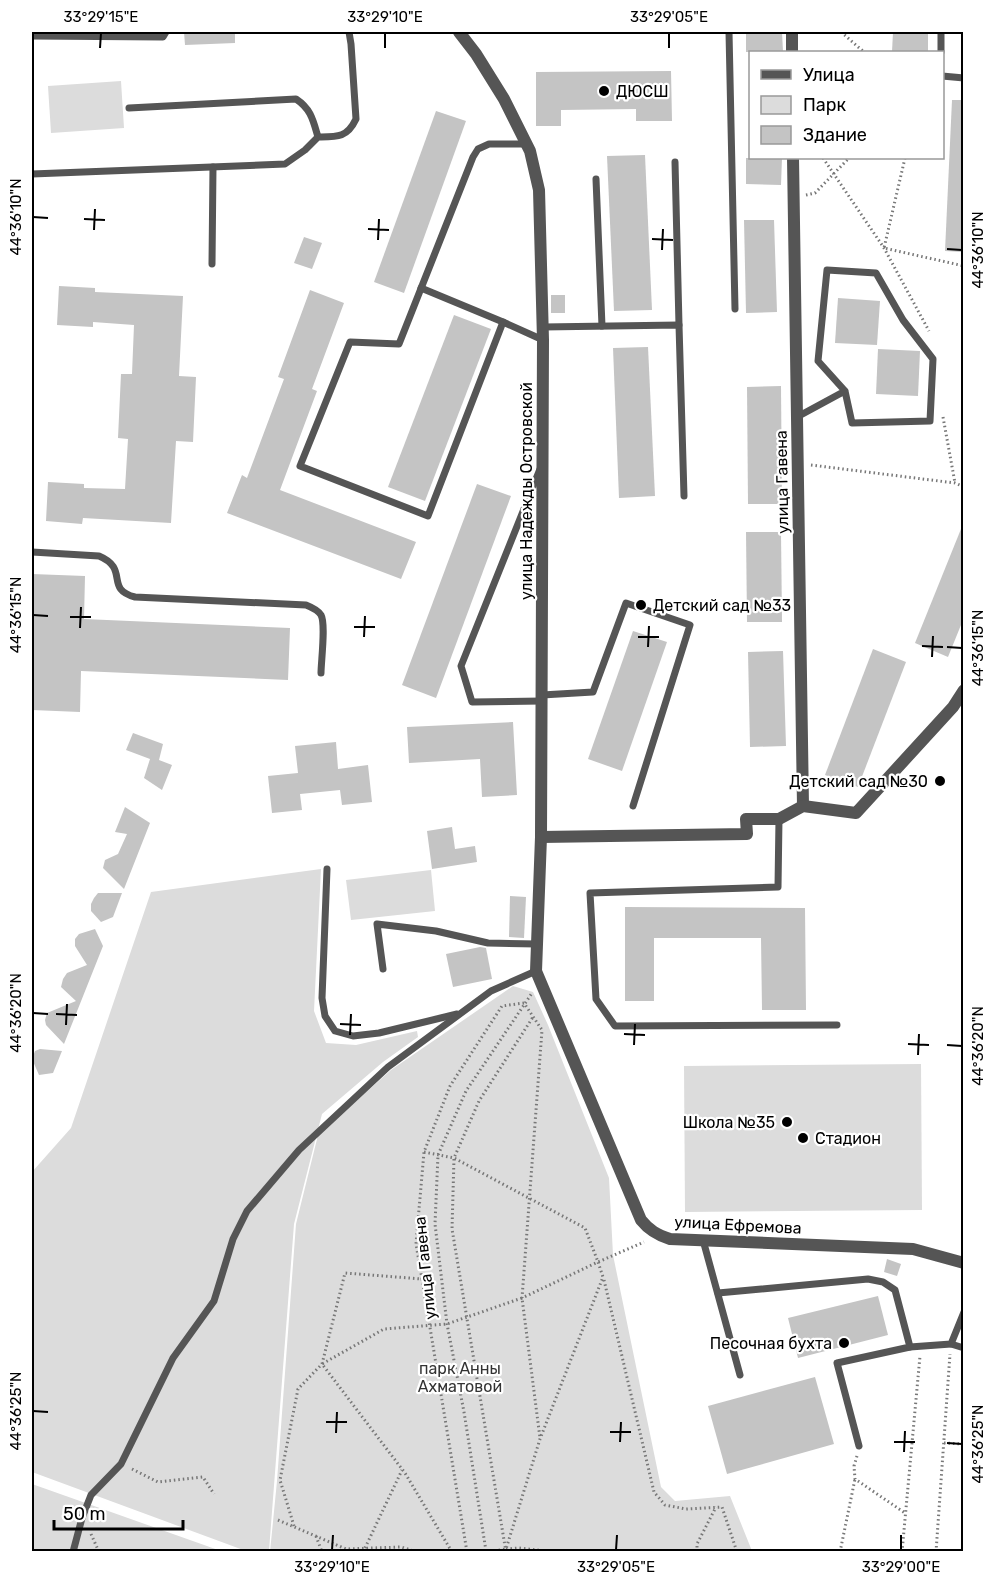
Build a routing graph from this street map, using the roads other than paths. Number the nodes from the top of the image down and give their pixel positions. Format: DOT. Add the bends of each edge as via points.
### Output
graph roads {
  1 [pos="166,32"];
  2 [pos="348,32"];
  3 [pos="459,32"];
  4 [pos="729,32"];
  5 [pos="792,32"];
  6 [pos="941,32"];
  7 [pos="32,36"];
  8 [pos="792,51"];
  9 [pos="941,51"];
  10 [pos="944,76"];
  11 [pos="963,78"];
  12 [pos="129,108"];
  13 [pos="318,137"];
  14 [pos="527,144"];
  15 [pos="794,159"];
  16 [pos="675,162"];
  17 [pos="213,167"];
  18 [pos="32,174"];
  19 [pos="596,179"];
  20 [pos="212,264"];
  21 [pos="421,288"];
  22 [pos="735,309"];
  23 [pos="503,321"];
  24 [pos="679,325"];
  25 [pos="602,326"];
  26 [pos="543,333"];
  27 [pos="845,391"];
  28 [pos="797,417"];
  29 [pos="543,461"];
  30 [pos="684,496"];
  31 [pos="32,552"];
  32 [pos="321,673"];
  33 [pos="963,690"];
  34 [pos="542,698"];
  35 [pos="633,806"];
  36 [pos="803,806"];
  37 [pos="779,819"];
  38 [pos="541,837"];
  39 [pos="327,868"];
  40 [pos="537,944"];
  41 [pos="383,969"];
  42 [pos="538,976"];
  43 [pos="462,1012"];
  44 [pos="837,1025"];
  45 [pos="703,1240"];
  46 [pos="963,1263"];
  47 [pos="718,1293"];
  48 [pos="963,1312"];
  49 [pos="951,1344"];
  50 [pos="910,1347"];
  51 [pos="963,1348"];
  52 [pos="740,1375"];
  53 [pos="859,1446"];
  54 [pos="73,1551"];
  1 -- 7 [label="lane" via="163,37"];
  2 -- 13 [label="lane" via="356,119 344,134"];
  3 -- 14 [label="street, улица Надежды Островской" via="504,99"];
  4 -- 22 [label="lane"];
  5 -- 8 [label="street"];
  6 -- 9 [label="lane"];
  10 -- 11 [label="lane"];
  12 -- 13 [label="lane" via="296,99 306,106"];
  13 -- 17 [label="lane" via="285,164"];
  14 -- 21 [label="lane" via="489,144 478,149"];
  14 -- 26 [label="street, улица Надежды Островской" via="539,190"];
  15 -- 28 [label="street, улица Гавена"];
  16 -- 24 [label="lane"];
  17 -- 18 [label="lane"];
  17 -- 20 [label="lane"];
  19 -- 25 [label="lane"];
  21 -- 23 [label="lane"];
  21 -- 23 [label="lane" via="399,344 350,342 300,466 428,516"];
  23 -- 26 [label="lane"];
  24 -- 25 [label="lane"];
  24 -- 30 [label="lane"];
  25 -- 26 [label="lane"];
  26 -- 29 [label="street, улица Надежды Островской"];
  27 -- 27 [label="lane" via="852,423 930,421 933,359 903,320 876,273 827,270 818,361"];
  27 -- 28 [label="lane"];
  28 -- 36 [label="street, улица Гавена"];
  29 -- 34 [label="street, улица Надежды Островской"];
  29 -- 34 [label="lane" via="461,666 472,702"];
  31 -- 32 [label="lane" via="108,559 117,570 120,590 135,597 306,605 322,616"];
  33 -- 36 [label="street" via="953,707 856,813"];
  34 -- 35 [label="lane" via="593,692 626,603 690,625"];
  34 -- 38 [label="street, улица Надежды Островской"];
  36 -- 37 [label="street"];
  37 -- 38 [label="street" via="746,819 747,834"];
  37 -- 44 [label="lane" via="778,887 590,893 596,999 615,1026"];
  38 -- 40 [label="street, улица Надежды Островской"];
  39 -- 43 [label="lane" via="322,998 325,1016 335,1031 353,1036 379,1033"];
  40 -- 41 [label="lane" via="488,943 436,931 377,924"];
  40 -- 42 [label="street, улица Надежды Островской"];
  42 -- 43 [label="lane" via="491,991"];
  42 -- 45 [label="street, улица Ефремова" via="641,1220 649,1229 670,1239"];
  43 -- 54 [label="lane" via="388,1067 299,1150 247,1211 233,1239 214,1301 173,1358 121,1464 91,1495"];
  45 -- 46 [label="street, улица Ефремова" via="913,1249"];
  45 -- 47 [label="lane"];
  47 -- 50 [label="lane" via="883,1282 895,1290"];
  47 -- 52 [label="lane"];
  48 -- 49 [label="lane"];
  49 -- 50 [label="lane"];
  49 -- 51 [label="lane"];
  50 -- 53 [label="lane" via="837,1363"];
}
